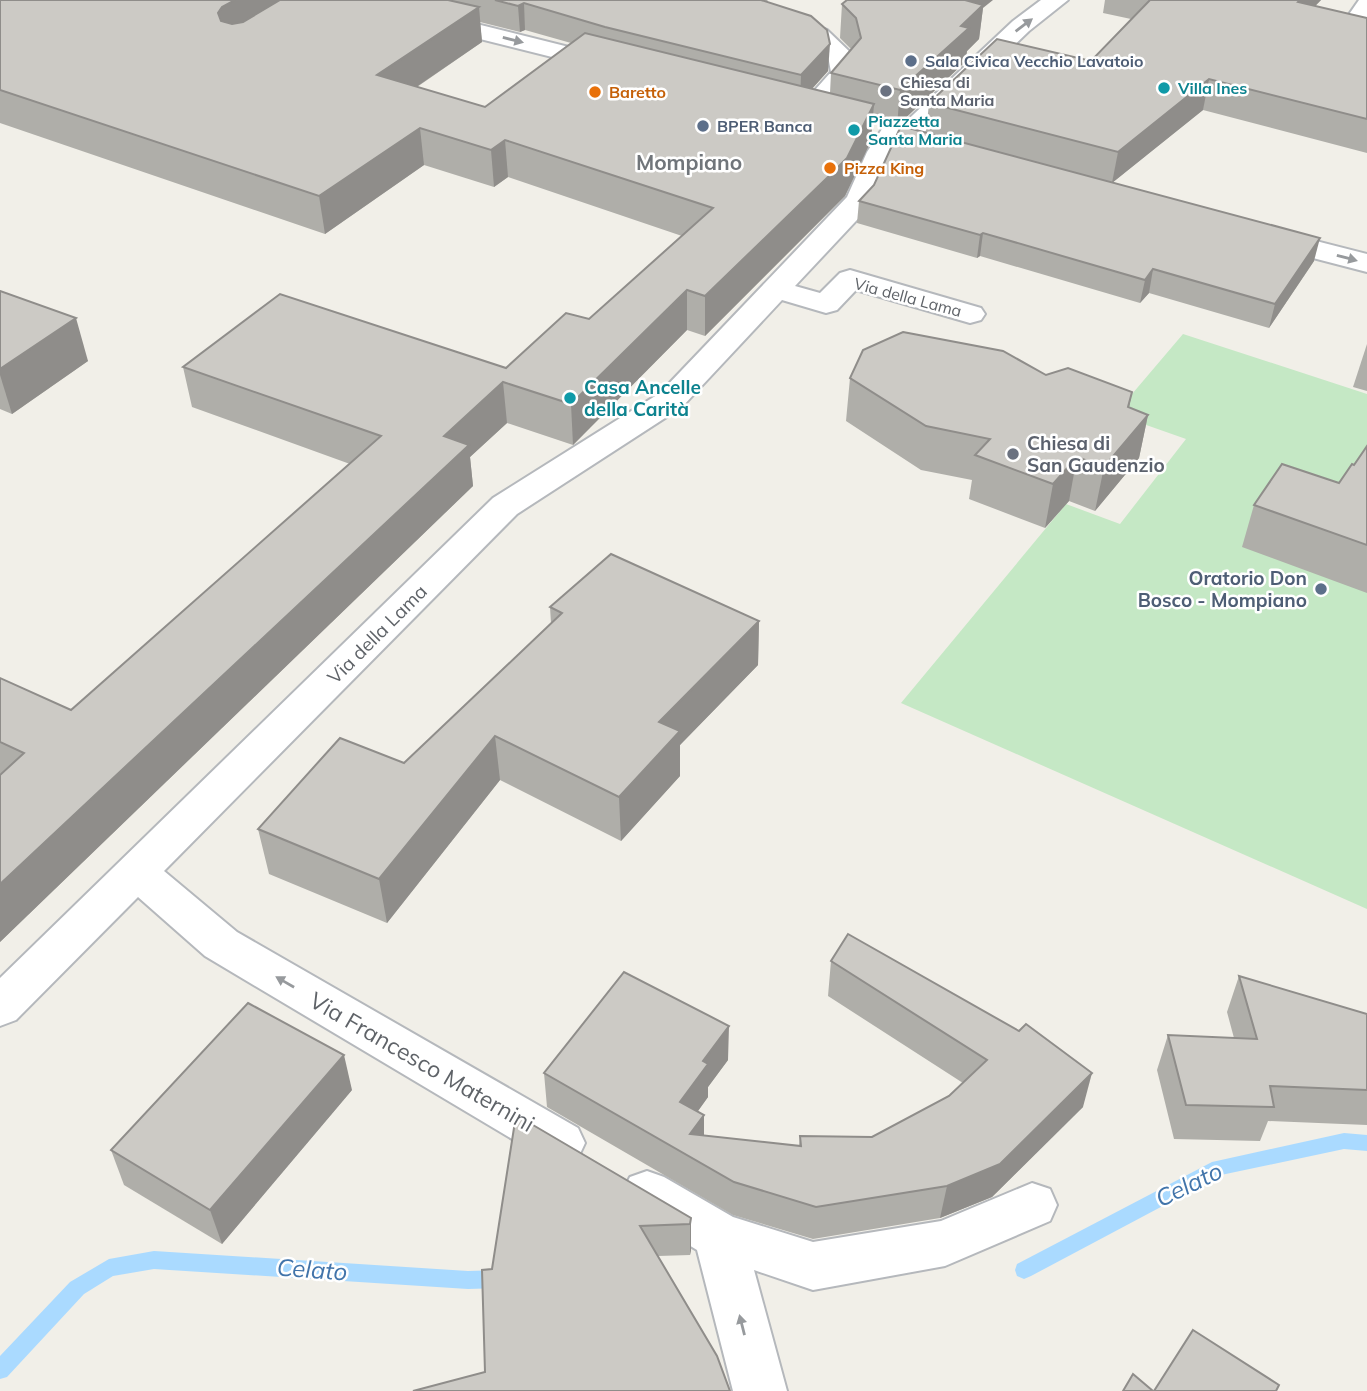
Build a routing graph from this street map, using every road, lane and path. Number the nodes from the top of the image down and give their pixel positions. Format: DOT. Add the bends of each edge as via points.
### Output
graph roads {
  1 [pos="352,0"];
  2 [pos="709,0"];
  3 [pos="1056,0"];
  4 [pos="1367,5"];
  5 [pos="840,18"];
  6 [pos="1367,32"];
  7 [pos="819,35"];
  8 [pos="633,70"];
  9 [pos="780,107"];
  10 [pos="1246,232"];
  11 [pos="1367,264"];
  12 [pos="775,289"];
  13 [pos="970,314"];
  14 [pos="137,872"];
  15 [pos="0,1007"];
  16 [pos="1032,1205"];
  17 [pos="719,1236"];
  18 [pos="760,1391"];
  1 -- 8 [label="street, one-way"];
  2 -- 7 [label="street"];
  12 -- 3 [label="street, Via della Lama, one-way" via="860,200 880,152"];
  4 -- 6 [label="street" via="1355,23"];
  5 -- 7 [label="street"];
  7 -- 9 [label="street" via="841,54 844,73 819,117"];
  10 -- 11 [label="street, one-way"];
  12 -- 13 [label="street, Via della Lama" via="826,304 850,279"];
  12 -- 14 [label="street, Via della Lama" via="671,400 505,506"];
  14 -- 15 [label="street, Via della Lama"];
  17 -- 14 [label="street, Via Francesco Maternini, one-way" via="221,944"];
  16 -- 17 [label="street, Via Francesco Maternini" via="945,1244 813,1266"];
  18 -- 17 [label="street, one-way"];
}
